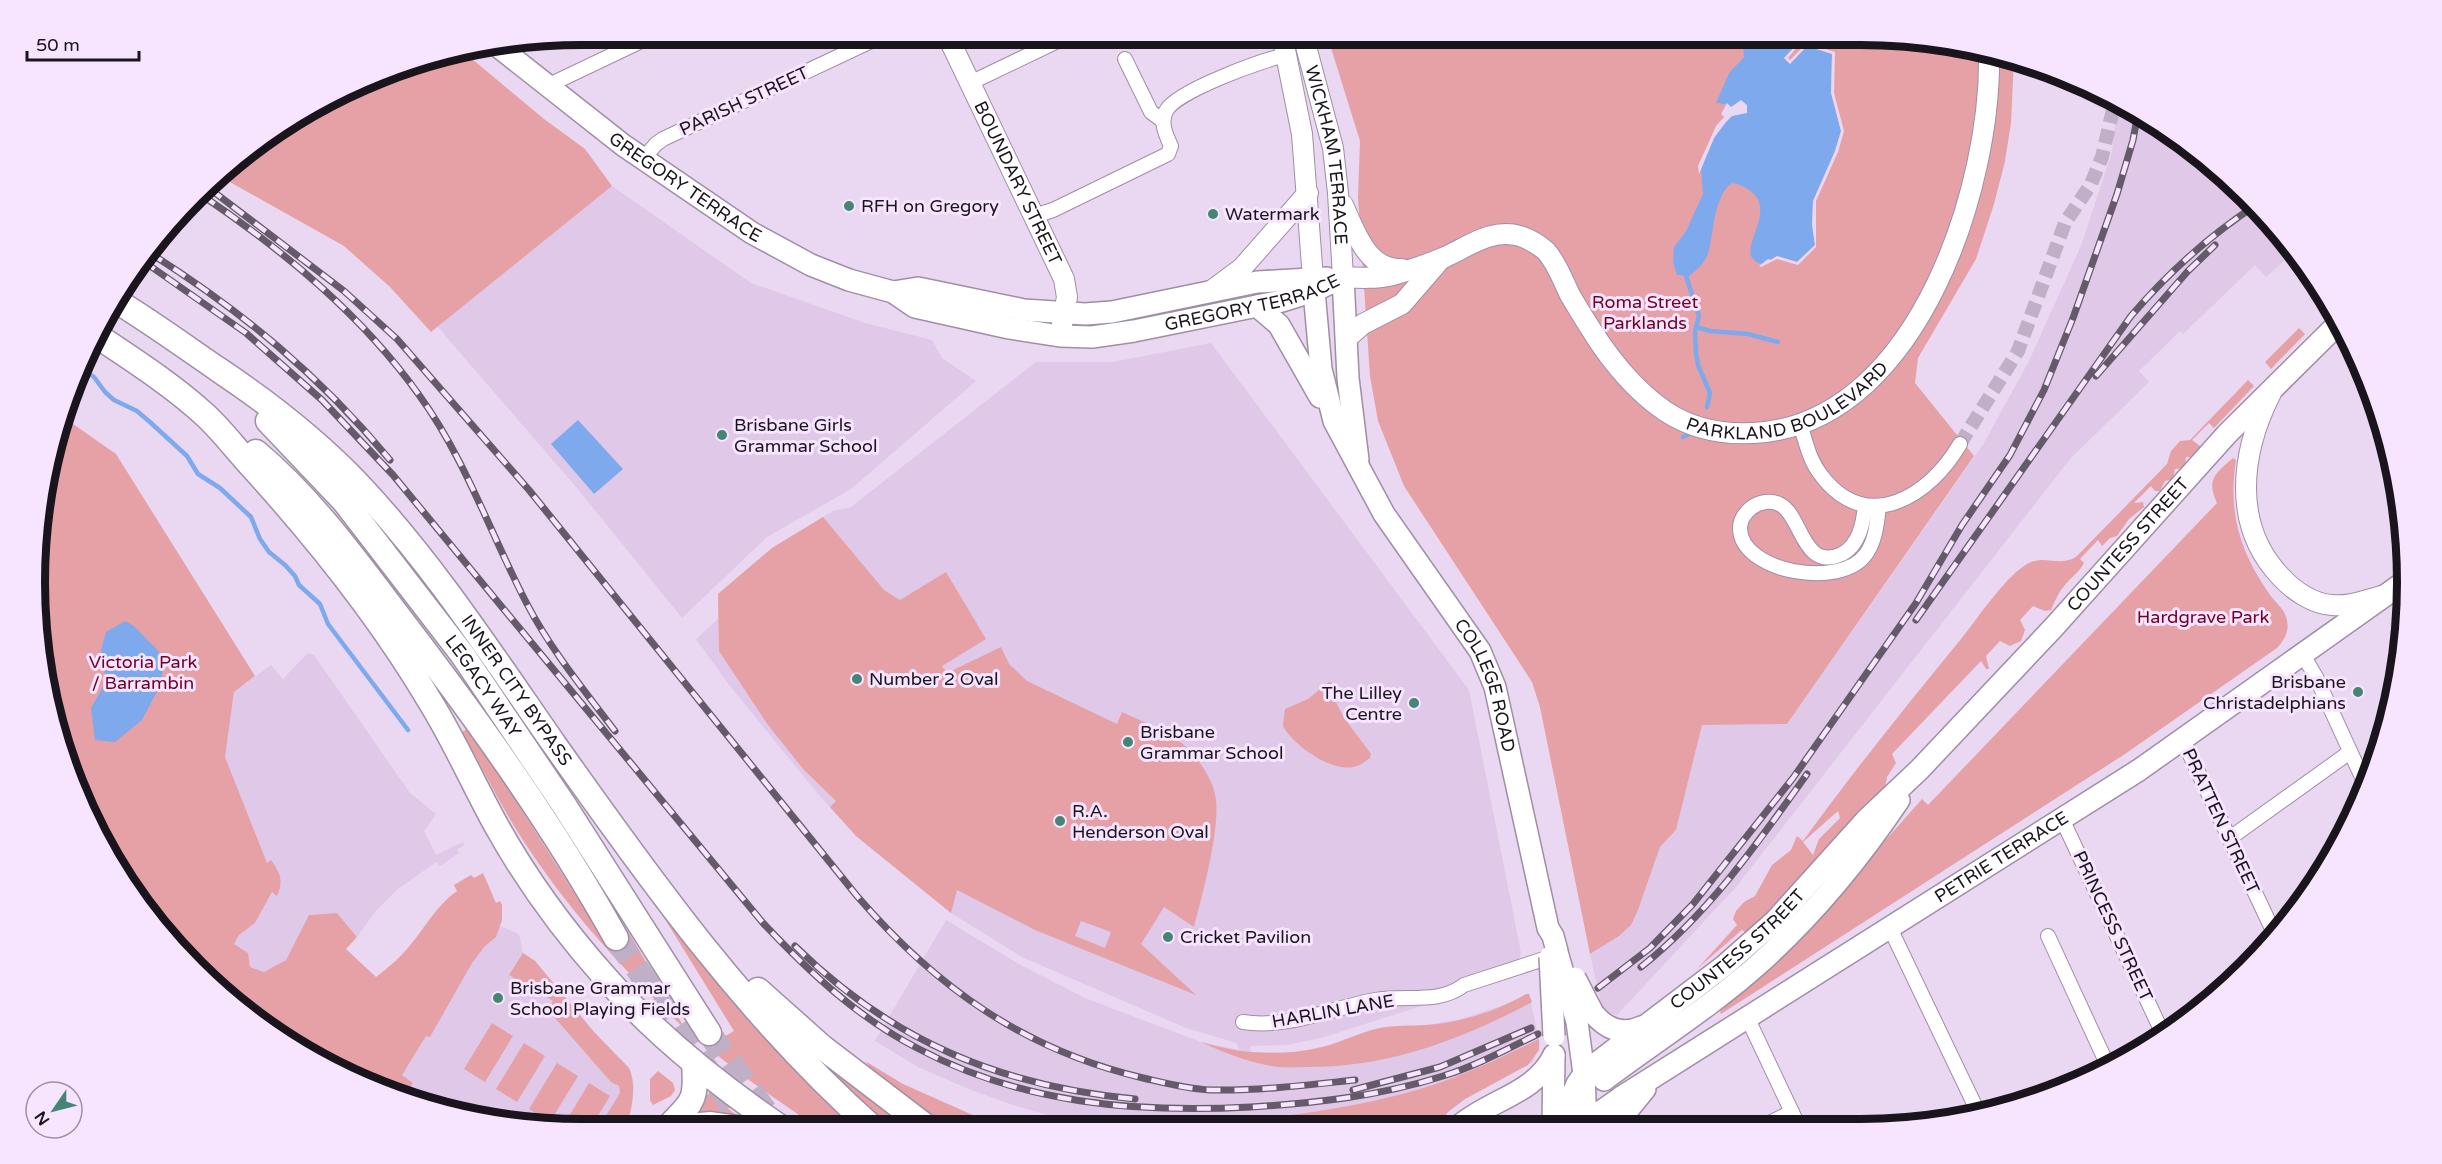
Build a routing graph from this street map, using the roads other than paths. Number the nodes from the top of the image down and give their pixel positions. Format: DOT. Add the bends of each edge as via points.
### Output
graph roads {
  1 [pos="631,45"];
  2 [pos="861,45"];
  3 [pos="952,45"];
  4 [pos="1048,45"];
  5 [pos="1284,45"];
  6 [pos="1306,45"];
  7 [pos="504,51"];
  8 [pos="1286,55"];
  9 [pos="1125,59"];
  10 [pos="1989,61"];
  11 [pos="970,83"];
  12 [pos="547,86"];
  13 [pos="1163,121"];
  14 [pos="643,159"];
  15 [pos="1308,193"];
  16 [pos="1338,193"];
  17 [pos="1034,216"];
  18 [pos="1443,258"];
  19 [pos="1411,268"];
  20 [pos="1342,278"];
  21 [pos="1313,285"];
  22 [pos="893,292"];
  23 [pos="1209,292"];
  24 [pos="122,305"];
  25 [pos="1257,306"];
  26 [pos="1064,314"];
  27 [pos="2333,329"];
  28 [pos="1060,336"];
  29 [pos="103,339"];
  30 [pos="1346,339"];
  31 [pos="218,369"];
  32 [pos="2274,388"];
  33 [pos="211,420"];
  34 [pos="1334,421"];
  35 [pos="1800,424"];
  36 [pos="1960,444"];
  37 [pos="1359,469"];
  38 [pos="1872,506"];
  39 [pos="2397,587"];
  40 [pos="2386,595"];
  41 [pos="2303,655"];
  42 [pos="2183,740"];
  43 [pos="2350,752"];
  44 [pos="1920,768"];
  45 [pos="2361,775"];
  46 [pos="2062,819"];
  47 [pos="2230,838"];
  48 [pos="678,914"];
  49 [pos="1890,927"];
  50 [pos="2271,927"];
  51 [pos="2048,936"];
  52 [pos="616,938"];
  53 [pos="1553,944"];
  54 [pos="1747,1017"];
  55 [pos="1585,1018"];
  56 [pos="1243,1022"];
  57 [pos="1643,1026"];
  58 [pos="2160,1027"];
  59 [pos="710,1033"];
  60 [pos="1554,1046"];
  61 [pos="2105,1060"];
  62 [pos="694,1063"];
  63 [pos="1584,1074"];
  64 [pos="1660,1074"];
  65 [pos="1604,1080"];
  66 [pos="1975,1107"];
  67 [pos="676,1119"];
  68 [pos="770,1119"];
  69 [pos="864,1119"];
  70 [pos="917,1119"];
  71 [pos="1468,1119"];
  72 [pos="1553,1119"];
  73 [pos="1562,1119"];
  74 [pos="1584,1119"];
  75 [pos="1592,1119"];
  76 [pos="1621,1119"];
  77 [pos="1795,1119"];
  1 -- 12 [label="street"];
  2 -- 14 [label="street, PARISH STREET" via="663,139"];
  3 -- 11 [label="main road, BOUNDARY STREET"];
  4 -- 11 [label="street"];
  5 -- 8 [label="main road, WICKHAM TERRACE"];
  6 -- 16 [label="main road, WICKHAM TERRACE" via="1328,124"];
  7 -- 12 [label="main road, GREGORY TERRACE"];
  8 -- 13 [label="street" via="1246,66 1179,99 1168,108"];
  8 -- 15 [label="main road, WICKHAM TERRACE" via="1302,134"];
  9 -- 13 [label="street" via="1151,112"];
  10 -- 35 [label="main road, PARKLAND BOULEVARD" via="1989,96 1975,179 1956,237 1933,288 1902,341 1873,379 1840,405"];
  11 -- 17 [label="main road, BOUNDARY STREET"];
  12 -- 14 [label="main road, GREGORY TERRACE"];
  13 -- 17 [label="street" via="1171,150 1162,159"];
  14 -- 22 [label="main road, GREGORY TERRACE" via="790,255 849,280"];
  15 -- 21 [label="main road, WICKHAM TERRACE"];
  15 -- 23 [label="main road" via="1242,268"];
  16 -- 19 [label="main road" via="1373,259 1390,268"];
  16 -- 20 [label="main road, WICKHAM TERRACE"];
  17 -- 26 [label="main road, BOUNDARY STREET" via="1065,279"];
  18 -- 19 [label="main road, PARKLAND BOULEVARD"];
  18 -- 30 [label="main road, PARKLAND BOULEVARD" via="1402,304 1372,318"];
  18 -- 35 [label="main road, PARKLAND BOULEVARD" via="1482,238 1522,236 1546,252 1603,347 1638,388 1666,412 1702,429 1719,432 1757,433"];
  19 -- 20 [label="main road, PARKLAND BOULEVARD" via="1390,276"];
  20 -- 21 [label="main road, GREGORY TERRACE"];
  20 -- 30 [label="main road, COLLEGE ROAD"];
  21 -- 23 [label="main road, GREGORY TERRACE" via="1257,282"];
  21 -- 25 [label="main road, GREGORY TERRACE" via="1288,300"];
  21 -- 34 [label="main road, COLLEGE ROAD" via="1321,369"];
  22 -- 26 [label="main road, GREGORY TERRACE" via="918,288 1024,310"];
  22 -- 28 [label="main road, GREGORY TERRACE" via="915,308"];
  23 -- 26 [label="main road, GREGORY TERRACE" via="1112,312"];
  24 -- 31 [label="highway, INNER CITY BYPASS"];
  25 -- 28 [label="main road, GREGORY TERRACE" via="1113,335"];
  25 -- 34 [label="main road" via="1279,325"];
  26 -- 28 [label="main road, BOUNDARY STREET"];
  27 -- 32 [label="main road, COUNTESS STREET"];
  29 -- 33 [label="highway"];
  30 -- 37 [label="main road, COLLEGE ROAD"];
  31 -- 48 [label="highway, INNER CITY BYPASS" via="308,437 400,531"];
  31 -- 59 [label="highway, LEGACY WAY" via="338,494 462,654"];
  32 -- 40 [label="main road" via="2255,431 2244,488 2252,531 2264,557 2288,585 2319,602 2342,605"];
  32 -- 44 [label="main road, COUNTESS STREET" via="2227,434 2054,627"];
  33 -- 52 [label="highway, LEGACY WAY" via="275,468 325,522 507,762"];
  33 -- 62 [label="highway" via="326,552 390,638 432,705 497,827 561,923 603,976"];
  34 -- 37 [label="main road, COLLEGE ROAD"];
  35 -- 38 [label="street" via="1820,475 1849,500"];
  36 -- 38 [label="street" via="1928,485 1897,502"];
  37 -- 53 [label="main road, COLLEGE ROAD" via="1384,514 1470,634 1488,669 1504,723"];
  38 -- 38 [label="street" via="1875,535 1863,558 1845,570 1800,573 1780,567 1755,552 1741,534 1742,519 1749,510 1762,502 1775,502 1786,509 1813,551 1834,556 1855,542"];
  39 -- 40 [label="main road, PETRIE TERRACE"];
  40 -- 41 [label="main road, PETRIE TERRACE"];
  41 -- 42 [label="main road, PETRIE TERRACE"];
  41 -- 43 [label="street"];
  42 -- 46 [label="main road, PETRIE TERRACE"];
  42 -- 47 [label="street, PRATTEN STREET"];
  43 -- 45 [label="street"];
  43 -- 47 [label="street"];
  44 -- 57 [label="main road, COUNTESS STREET" via="1745,949"];
  44 -- 65 [label="main road, COUNTESS STREET" via="1879,830 1760,963"];
  46 -- 49 [label="main road, PETRIE TERRACE"];
  46 -- 58 [label="street, PRINCESS STREET"];
  47 -- 50 [label="street, PRATTEN STREET"];
  48 -- 69 [label="highway, INNER CITY BYPASS" via="782,1039"];
  48 -- 70 [label="highway" via="798,1026"];
  49 -- 54 [label="main road, PETRIE TERRACE"];
  49 -- 66 [label="street"];
  51 -- 61 [label="street"];
  53 -- 55 [label="main road, bridge"];
  53 -- 56 [label="street, HARLIN LANE" via="1464,985 1454,983 1422,997 1372,1000 1266,1024"];
  53 -- 60 [label="main road, COLLEGE ROAD, bridge"];
  54 -- 64 [label="main road, PETRIE TERRACE"];
  54 -- 77 [label="street"];
  55 -- 57 [label="main road" via="1612,1029 1633,1031"];
  55 -- 63 [label="main road"];
  57 -- 63 [label="main road, COUNTESS STREET"];
  60 -- 71 [label="main road" via="1547,1069 1538,1079"];
  60 -- 72 [label="main road, COLLEGE ROAD"];
  62 -- 67 [label="highway" via="696,1089 687,1110"];
  62 -- 68 [label="highway"];
  63 -- 73 [label="main road, COUNTESS STREET"];
  63 -- 74 [label="main road"];
  64 -- 75 [label="main road, PETRIE TERRACE"];
  64 -- 76 [label="main road"];
}
